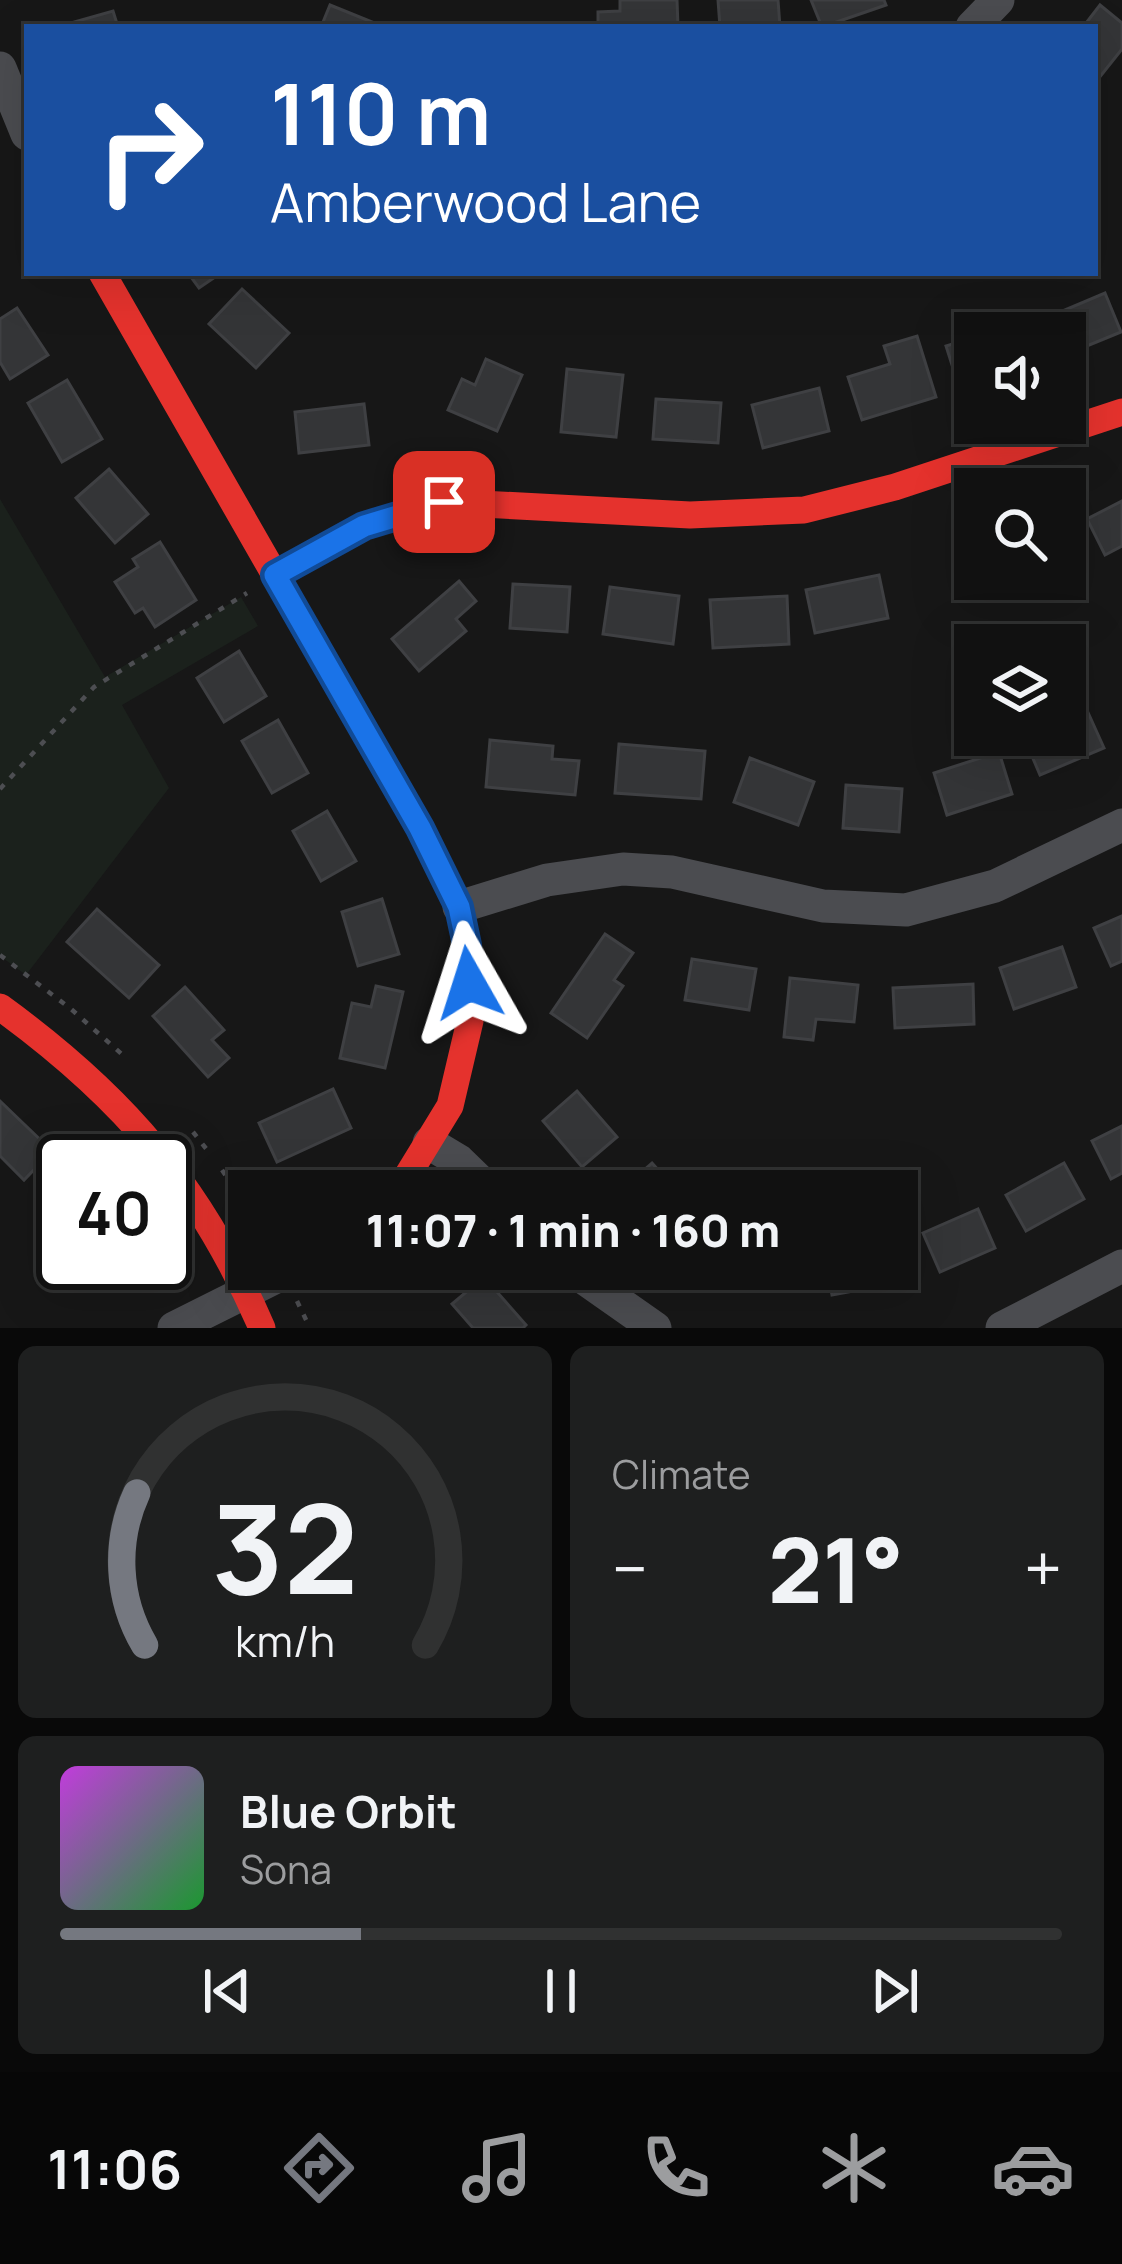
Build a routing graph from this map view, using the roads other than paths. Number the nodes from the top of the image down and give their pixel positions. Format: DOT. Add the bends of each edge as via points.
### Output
graph roads {
  1 [pos="998,0"];
  2 [pos="975,24"];
  3 [pos="0,68"];
  4 [pos="24,127"];
  5 [pos="104,276"];
  6 [pos="1122,412"];
  7 [pos="275,575"];
  8 [pos="1122,825"];
  9 [pos="459,907"];
  10 [pos="0,1007"];
  11 [pos="429,1143"];
  12 [pos="412,1170"];
  13 [pos="468,1170"];
  14 [pos="228,1256"];
  15 [pos="1122,1266"];
  16 [pos="247,1290"];
  17 [pos="601,1290"];
  18 [pos="174,1328"];
  19 [pos="262,1328"];
  20 [pos="655,1328"];
  21 [pos="1002,1328"];
  1 -- 2 [label="street"];
  3 -- 4 [label="street"];
  5 -- 7 [label="street"];
  6 -- 7 [label="street" via="804,510 691,515 444,502 364,526"];
  7 -- 9 [label="street"];
  8 -- 9 [label="street" via="995,886 905,910 824,906 623,869 547,880"];
  9 -- 11 [label="street" via="470,1021 450,1106"];
  10 -- 14 [label="street" via="129,1114 197,1201"];
  11 -- 12 [label="street"];
  11 -- 13 [label="street"];
  15 -- 21 [label="street"];
  16 -- 18 [label="street"];
  16 -- 19 [label="street"];
  17 -- 20 [label="street"];
}
